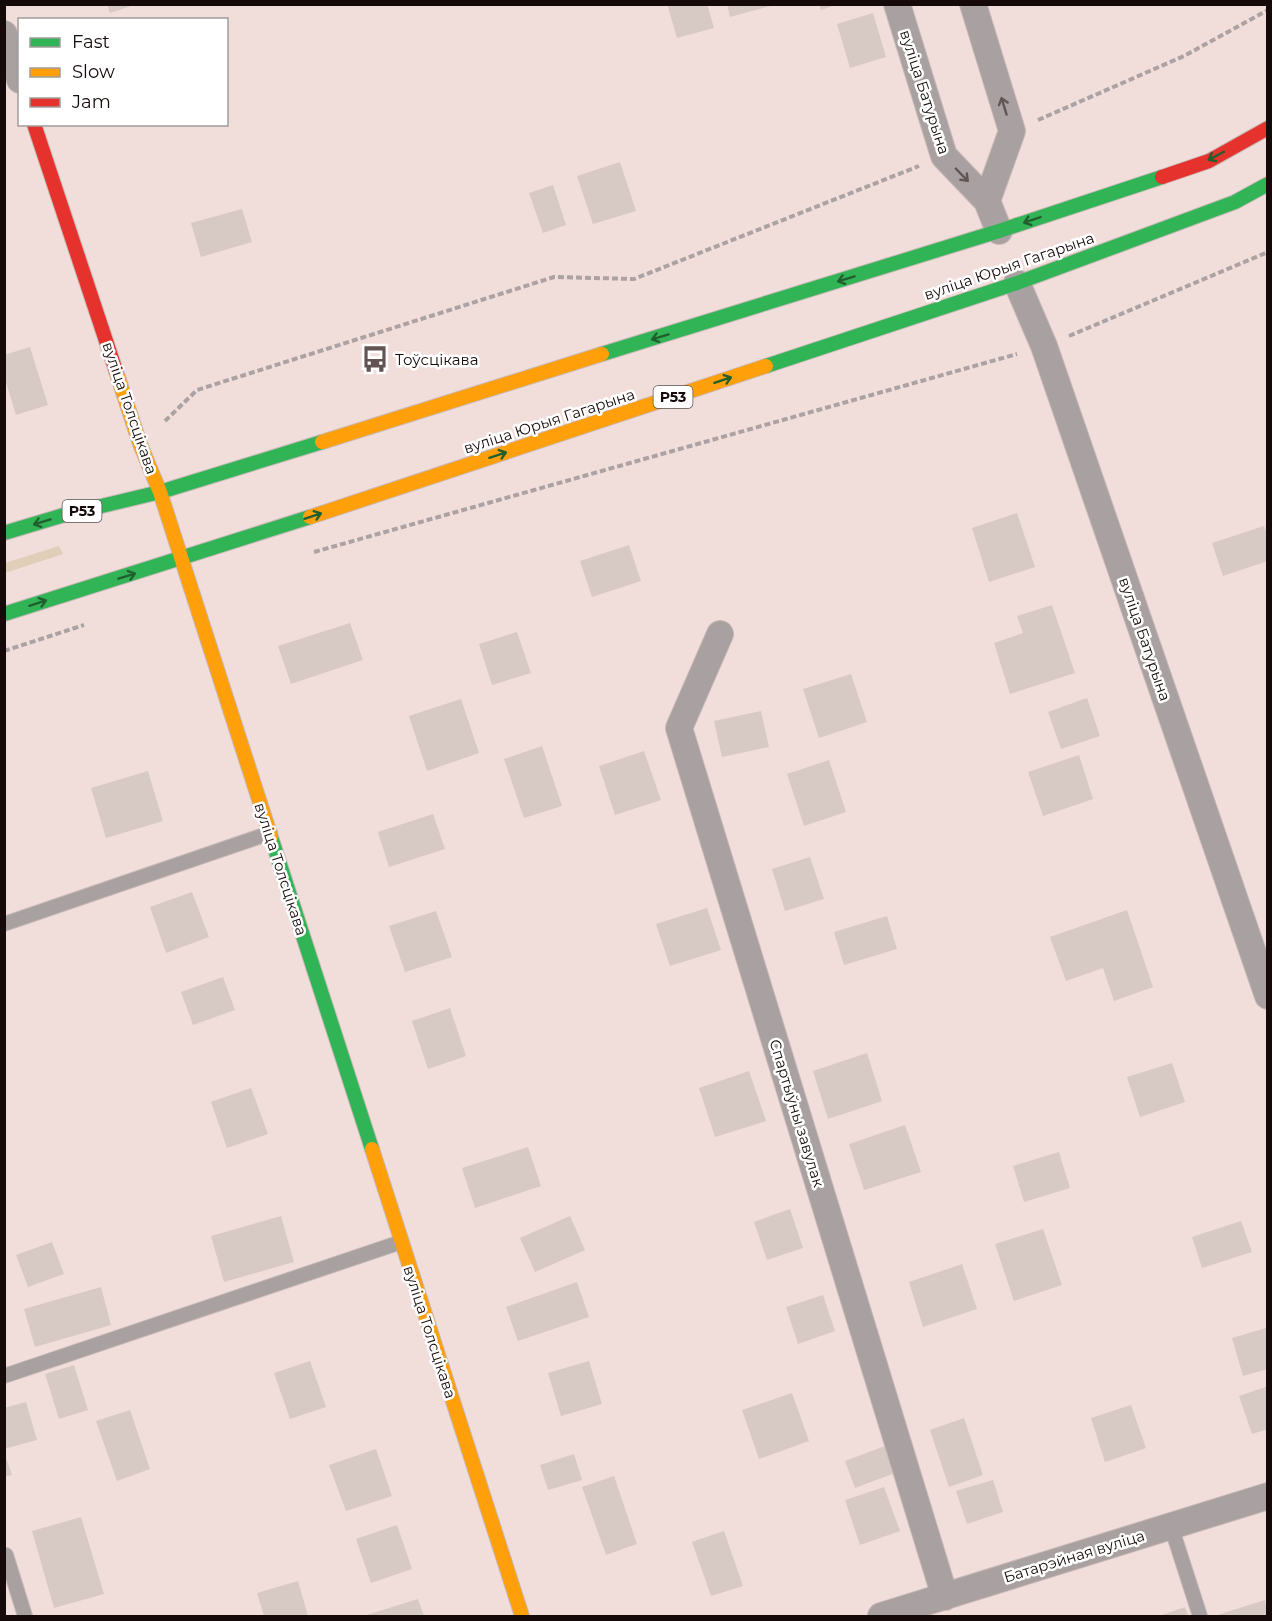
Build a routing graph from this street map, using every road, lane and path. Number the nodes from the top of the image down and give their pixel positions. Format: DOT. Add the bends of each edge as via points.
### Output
graph roads {
  1 [pos="897,4"];
  2 [pos="973,4"];
  3 [pos="1268,10"];
  4 [pos="4,34"];
  5 [pos="18,74"];
  6 [pos="35,126"];
  7 [pos="1268,128"];
  8 [pos="1012,131"];
  9 [pos="944,156"];
  10 [pos="1268,184"];
  11 [pos="987,201"];
  12 [pos="999,231"];
  13 [pos="1268,252"];
  14 [pos="1017,283"];
  15 [pos="1044,346"];
  16 [pos="140,444"];
  17 [pos="160,492"];
  18 [pos="4,533"];
  19 [pos="308,554"];
  20 [pos="181,560"];
  21 [pos="4,614"];
  22 [pos="720,634"];
  23 [pos="270,833"];
  24 [pos="4,924"];
  25 [pos="1268,996"];
  26 [pos="401,1242"];
  27 [pos="4,1376"];
  28 [pos="1268,1496"];
  29 [pos="1171,1526"];
  30 [pos="6,1554"];
  31 [pos="945,1597"];
  32 [pos="24,1617"];
  33 [pos="522,1617"];
  34 [pos="881,1617"];
  35 [pos="1200,1617"];
  1 -- 9 [label="street, вуліца Батурына"];
  8 -- 2 [label="street, one-way"];
  3 -- 8 [label="path" via="1184,56"];
  4 -- 5 [label="street"];
  6 -- 16 [label="main road, вуліца Толсцікава"];
  7 -- 12 [label="main road, Р53, one-way" via="1209,161"];
  8 -- 11 [label="street"];
  9 -- 11 [label="street, вуліца Батурына, one-way"];
  9 -- 16 [label="path" via="634,279 554,277 197,390"];
  10 -- 14 [label="main road, вуліца Юрыя Гагарына / Р53" via="1235,202"];
  11 -- 12 [label="street, вуліца Батурына"];
  12 -- 17 [label="main road, Р53, one-way"];
  13 -- 15 [label="path"];
  14 -- 15 [label="street, вуліца Батурына"];
  20 -- 14 [label="main road, вуліца Юрыя Гагарына / Р53, one-way"];
  15 -- 19 [label="path"];
  15 -- 25 [label="street, вуліца Батурына"];
  16 -- 17 [label="main road, вуліца Толсцікава"];
  17 -- 18 [label="main road, Р53, one-way"];
  17 -- 20 [label="main road, вуліца Толсцікава"];
  21 -- 20 [label="main road, вуліца Юрыя Гагарына / Р53, one-way"];
  20 -- 23 [label="main road, вуліца Толсцікава"];
  22 -- 31 [label="street, Спартыўны завулак" via="679,728"];
  23 -- 24 [label="lane"];
  23 -- 26 [label="main road, вуліца Толсцікава"];
  26 -- 27 [label="lane"];
  26 -- 33 [label="main road, вуліца Толсцікава"];
  28 -- 29 [label="street, Батарэйная вуліца"];
  29 -- 31 [label="street, Батарэйная вуліца"];
  29 -- 35 [label="lane"];
  30 -- 32 [label="lane"];
  31 -- 34 [label="street, Батарэйная вуліца"];
}
